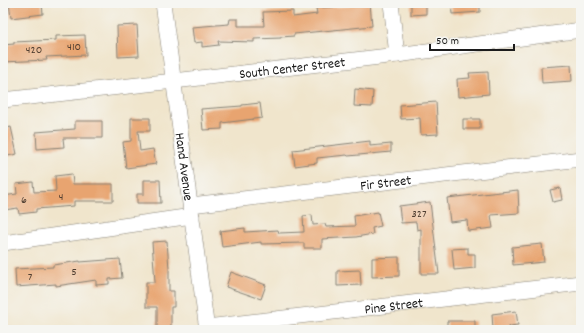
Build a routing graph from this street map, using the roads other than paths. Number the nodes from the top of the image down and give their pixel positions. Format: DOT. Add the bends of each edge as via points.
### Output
graph roads {
  1 [pos="163,3"];
  2 [pos="391,3"];
  3 [pos="581,30"];
  4 [pos="397,55"];
  5 [pos="174,81"];
  6 [pos="3,100"];
  7 [pos="581,159"];
  8 [pos="191,211"];
  9 [pos="3,243"];
  10 [pos="581,284"];
  11 [pos="207,329"];
  1 -- 5 [label="street, Hand Avenue"];
  2 -- 4 [label="street"];
  3 -- 4 [label="street, South Center Street"];
  4 -- 5 [label="street, South Center Street"];
  5 -- 6 [label="street, South Center Street"];
  5 -- 8 [label="street, Hand Avenue"];
  7 -- 8 [label="street, Fir Street"];
  8 -- 9 [label="street, Fir Street"];
  8 -- 11 [label="street, Hand Avenue"];
  10 -- 11 [label="street, Pine Street"];
}
